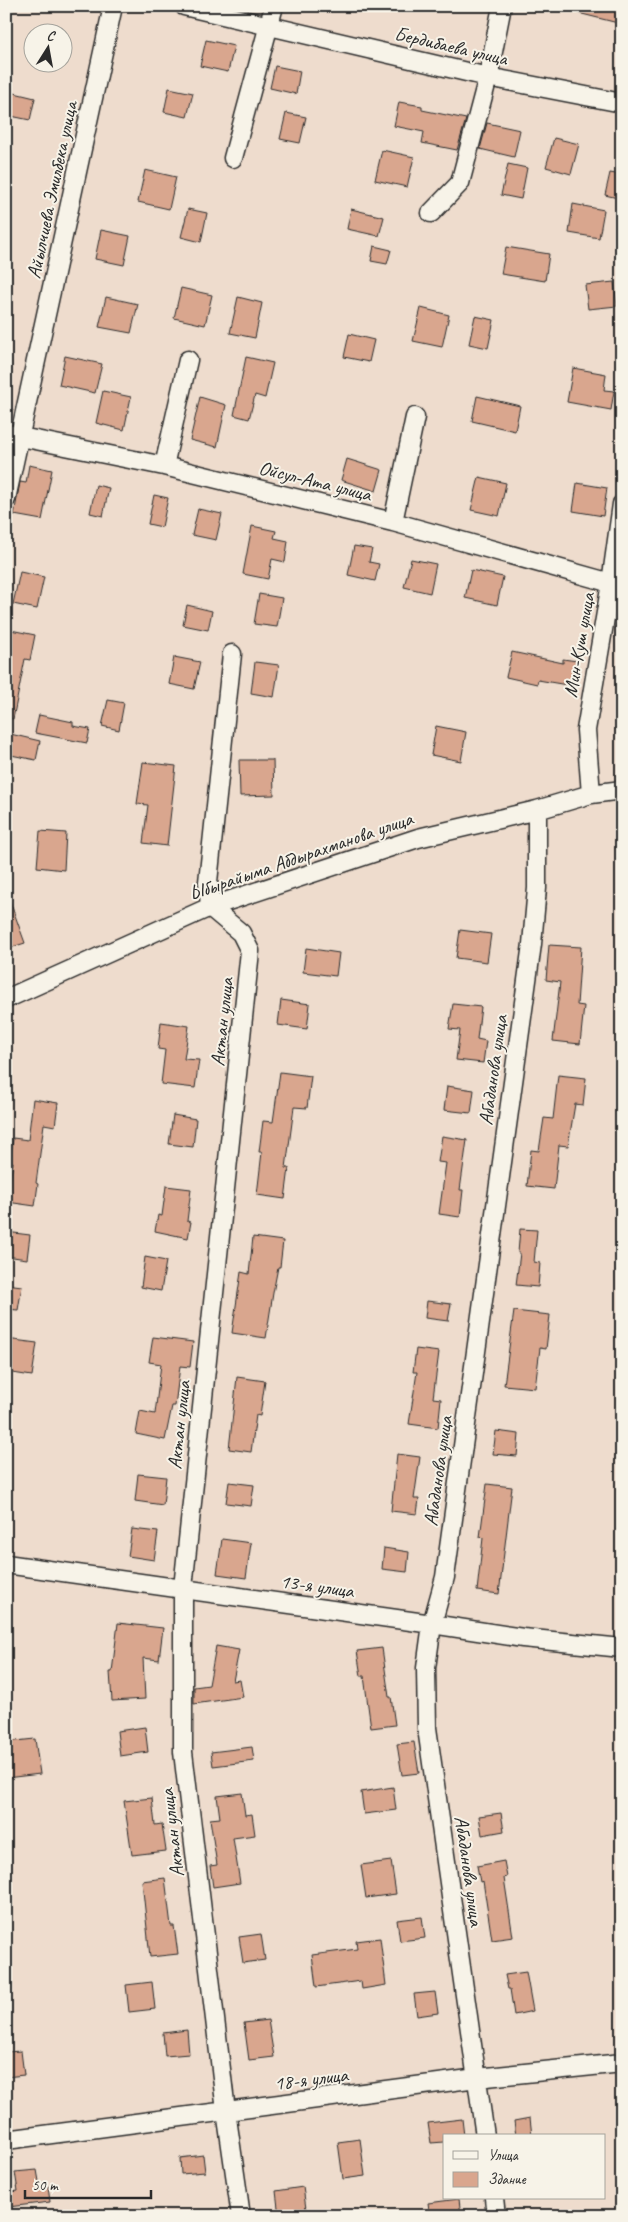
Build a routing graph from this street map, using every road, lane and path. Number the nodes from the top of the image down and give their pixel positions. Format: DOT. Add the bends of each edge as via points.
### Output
graph roads {
  1 [pos="113,6"];
  2 [pos="184,6"];
  3 [pos="274,6"];
  4 [pos="502,6"];
  5 [pos="269,26"];
  6 [pos="488,77"];
  7 [pos="622,103"];
  8 [pos="233,158"];
  9 [pos="430,213"];
  10 [pos="188,360"];
  11 [pos="415,417"];
  12 [pos="13,436"];
  13 [pos="164,466"];
  14 [pos="6,499"];
  15 [pos="622,504"];
  16 [pos="393,522"];
  17 [pos="611,583"];
  18 [pos="232,654"];
  19 [pos="622,790"];
  20 [pos="591,794"];
  21 [pos="537,810"];
  22 [pos="210,907"];
  23 [pos="6,999"];
  24 [pos="6,1564"];
  25 [pos="183,1588"];
  26 [pos="432,1624"];
  27 [pos="622,1648"];
  28 [pos="622,2063"];
  29 [pos="477,2078"];
  30 [pos="226,2111"];
  31 [pos="485,2134"];
  32 [pos="6,2140"];
  33 [pos="494,2200"];
  34 [pos="241,2216"];
  35 [pos="496,2216"];
  1 -- 12 [label="street, Айылчиева Эмилбека улица"];
  2 -- 5 [label="street, Бердибаева улица"];
  3 -- 5 [label="street"];
  4 -- 6 [label="street"];
  5 -- 6 [label="street, Бердибаева улица"];
  5 -- 8 [label="street"];
  6 -- 7 [label="street, Бердибаева улица"];
  6 -- 9 [label="street" via="460,183"];
  10 -- 13 [label="street"];
  11 -- 16 [label="street"];
  12 -- 13 [label="street, Ойсул-Ата улица"];
  12 -- 14 [label="street, Айылчиева Эмилбека улица"];
  13 -- 16 [label="street, Ойсул-Ата улица"];
  15 -- 17 [label="street, Мин-Куш улица"];
  16 -- 17 [label="street, Ойсул-Ата улица"];
  17 -- 20 [label="street, Мин-Куш улица" via="586,730"];
  18 -- 22 [label="street" via="208,882"];
  19 -- 20 [label="street, Ыбырайыма Абдырахманова улица"];
  20 -- 21 [label="street, Ыбырайыма Абдырахманова улица"];
  21 -- 22 [label="street, Ыбырайыма Абдырахманова улица" via="418,838"];
  21 -- 26 [label="street, Абаданова улица" via="532,944 445,1577"];
  22 -- 23 [label="street, Ыбырайыма Абдырахманова улица"];
  22 -- 25 [label="street, Актан улица" via="241,933 250,951"];
  24 -- 25 [label="street, 13-я улица"];
  25 -- 26 [label="street, 13-я улица"];
  25 -- 30 [label="street, Актан улица" via="183,1752"];
  26 -- 27 [label="street, 13-я улица"];
  26 -- 29 [label="street, Абаданова улица" via="426,1668 427,1728"];
  28 -- 29 [label="street, 18-я улица"];
  29 -- 30 [label="street, 18-я улица"];
  29 -- 31 [label="street, Абаданова улица"];
  30 -- 32 [label="street, 18-я улица"];
  30 -- 34 [label="street, Актан улица"];
  33 -- 35 [label="street"];
}
